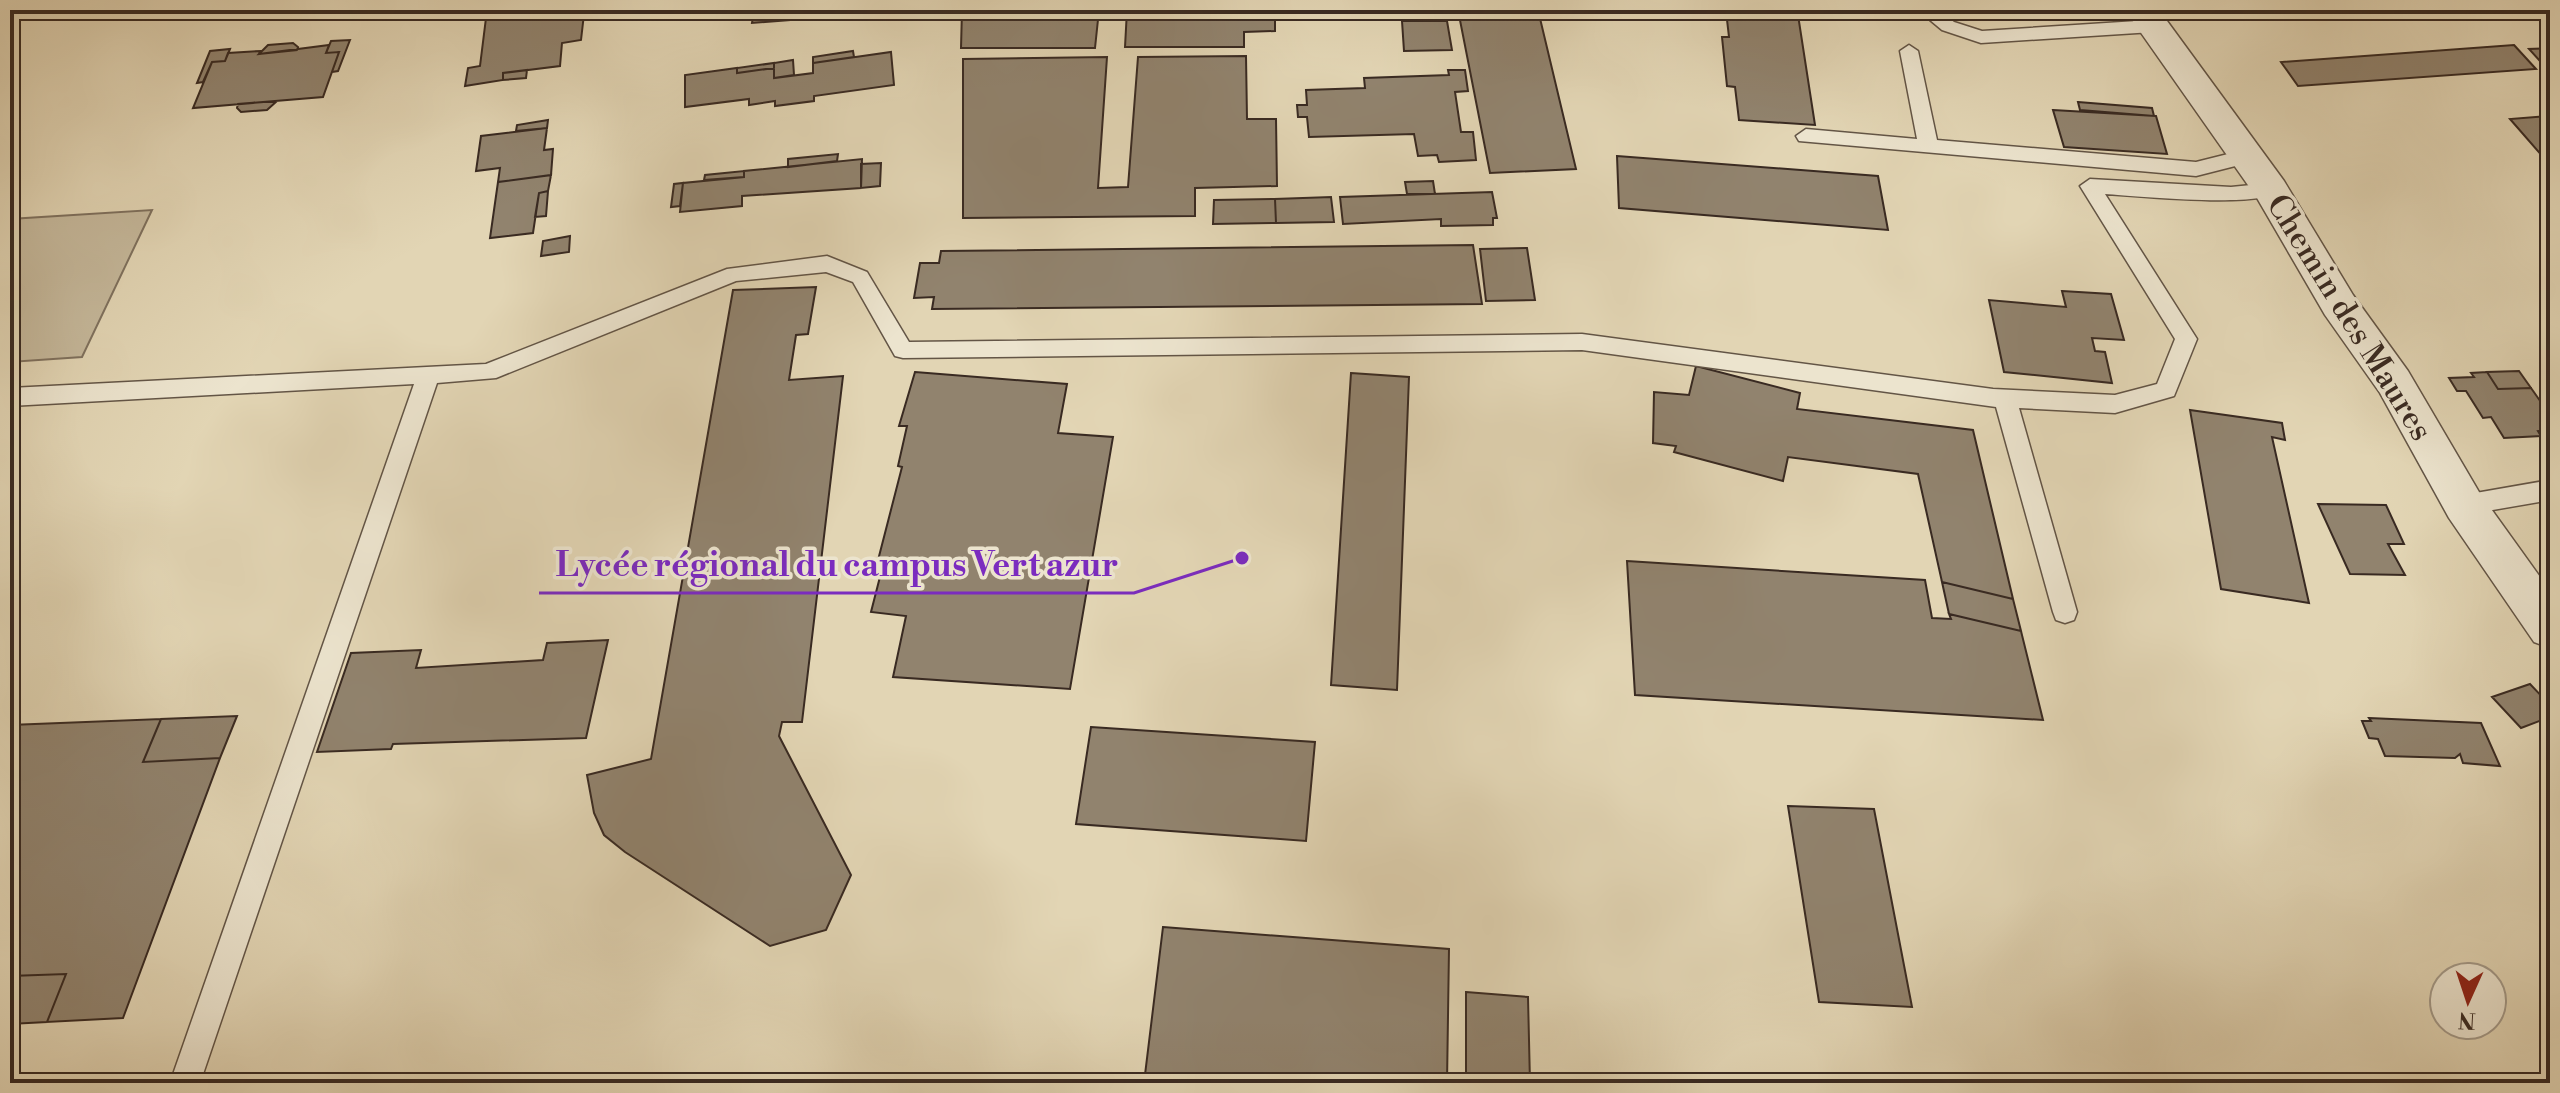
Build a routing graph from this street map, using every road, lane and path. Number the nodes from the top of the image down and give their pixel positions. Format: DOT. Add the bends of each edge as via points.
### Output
graph roads {
  1 [pos="1927,10"];
  2 [pos="2148,18"];
  3 [pos="1909,51"];
  4 [pos="1806,136"];
  5 [pos="1928,146"];
  6 [pos="2248,156"];
  7 [pos="2271,190"];
  8 [pos="429,374"];
  9 [pos="10,397"];
  10 [pos="2005,398"];
  11 [pos="2550,490"];
  12 [pos="2464,505"];
  13 [pos="2065,612"];
  14 [pos="2550,628"];
  15 [pos="185,1083"];
  1 -- 2 [label="lane" via="1948,26 1981,37"];
  2 -- 6 [label="street, Chemin des Maures"];
  3 -- 5 [label="lane"];
  4 -- 5 [label="lane"];
  5 -- 6 [label="lane" via="2196,169"];
  6 -- 7 [label="street, Chemin des Maures"];
  7 -- 10 [label="lane" via="2231,194 2090,186 2186,339 2166,390 2115,404"];
  7 -- 12 [label="street, Chemin des Maures" via="2339,305 2394,382"];
  8 -- 9 [label="lane"];
  8 -- 10 [label="lane" via="488,372 734,274 827,264 860,277 903,350 1582,342"];
  8 -- 15 [label="lane"];
  10 -- 13 [label="lane"];
  11 -- 12 [label="lane"];
  12 -- 14 [label="street, Chemin des Maures"];
}
